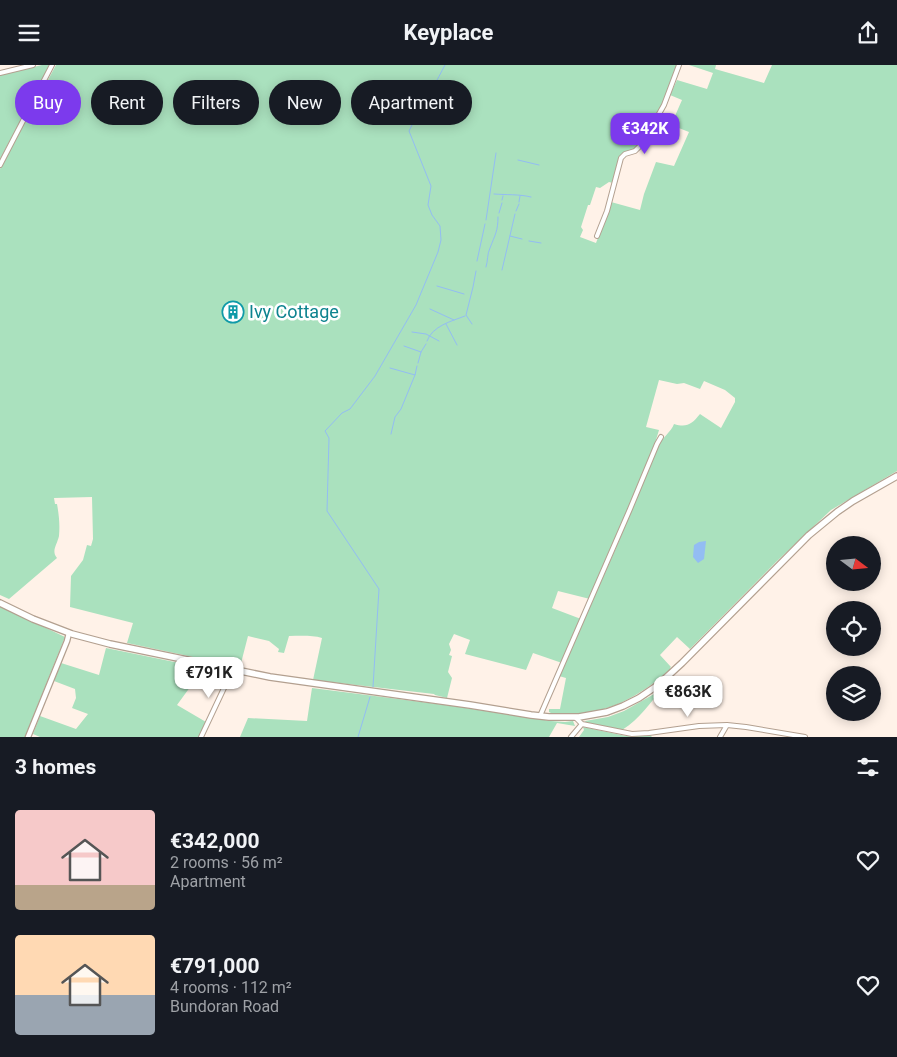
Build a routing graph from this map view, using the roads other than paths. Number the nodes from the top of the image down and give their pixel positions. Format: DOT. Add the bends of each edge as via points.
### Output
graph roads {
  1 [pos="33,65"];
  2 [pos="52,65"];
  3 [pos="679,65"];
  4 [pos="0,73"];
  5 [pos="0,165"];
  6 [pos="597,236"];
  7 [pos="661,437"];
  8 [pos="897,476"];
  9 [pos="0,603"];
  10 [pos="69,633"];
  11 [pos="233,669"];
  12 [pos="540,716"];
  13 [pos="575,717"];
  14 [pos="582,724"];
  15 [pos="727,725"];
  16 [pos="28,737"];
  17 [pos="201,737"];
  18 [pos="571,737"];
  19 [pos="720,737"];
  20 [pos="805,737"];
  1 -- 4 [label="street"];
  2 -- 5 [label="street"];
  3 -- 6 [label="street" via="664,105 642,144 621,158"];
  7 -- 12 [label="street"];
  8 -- 13 [label="highway" via="826,520 658,685 623,706"];
  9 -- 10 [label="highway"];
  10 -- 11 [label="highway"];
  10 -- 16 [label="street"];
  11 -- 12 [label="highway"];
  11 -- 17 [label="street"];
  12 -- 13 [label="highway"];
  13 -- 14 [label="street"];
  14 -- 15 [label="street" via="632,734"];
  14 -- 18 [label="street"];
  15 -- 19 [label="street"];
  15 -- 20 [label="street"];
}
